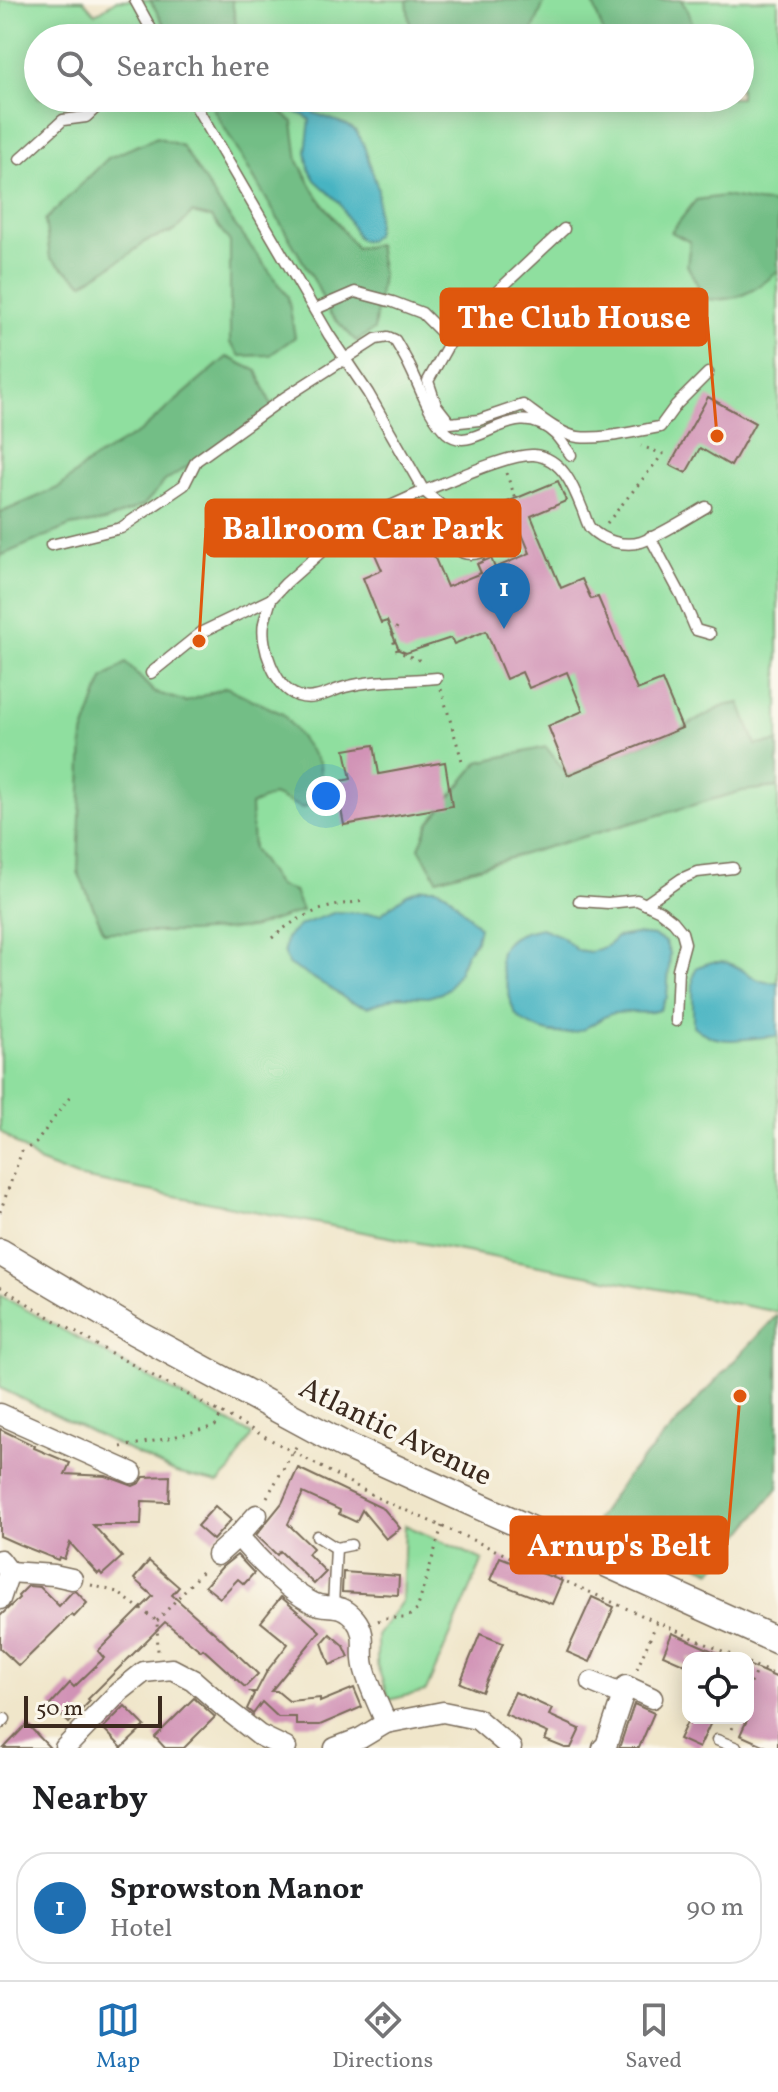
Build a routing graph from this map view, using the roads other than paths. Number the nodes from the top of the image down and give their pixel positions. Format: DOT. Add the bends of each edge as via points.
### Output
graph roads {
  1 [pos="135,0"];
  2 [pos="148,24"];
  3 [pos="91,112"];
  4 [pos="199,112"];
  5 [pos="20,159"];
  6 [pos="564,229"];
  7 [pos="320,307"];
  8 [pos="451,342"];
  9 [pos="346,358"];
  10 [pos="708,373"];
  11 [pos="571,455"];
  12 [pos="424,491"];
  13 [pos="706,507"];
  14 [pos="455,517"];
  15 [pos="650,537"];
  16 [pos="51,545"];
  17 [pos="271,599"];
  18 [pos="710,634"];
  19 [pos="151,673"];
  20 [pos="437,678"];
  21 [pos="733,868"];
  22 [pos="579,901"];
  23 [pos="645,904"];
  24 [pos="676,1021"];
  25 [pos="0,1252"];
  26 [pos="0,1414"];
  27 [pos="132,1473"];
  28 [pos="257,1515"];
  29 [pos="238,1536"];
  30 [pos="317,1536"];
  31 [pos="351,1545"];
  32 [pos="336,1548"];
  33 [pos="217,1555"];
  34 [pos="4,1566"];
  35 [pos="72,1579"];
  36 [pos="0,1599"];
  37 [pos="333,1606"];
  38 [pos="778,1641"];
  39 [pos="592,1682"];
  40 [pos="626,1691"];
  41 [pos="652,1698"];
  42 [pos="386,1723"];
  43 [pos="717,1740"];
  44 [pos="65,1748"];
  45 [pos="286,1748"];
  46 [pos="335,1748"];
  47 [pos="511,1748"];
  48 [pos="603,1748"];
  49 [pos="737,1748"];
  1 -- 2 [label="lane"];
  3 -- 5 [label="lane" via="63,120"];
  4 -- 9 [label="lane"];
  6 -- 8 [label="lane" via="471,316"];
  7 -- 8 [label="lane" via="355,292 393,302 422,313"];
  8 -- 10 [label="lane" via="428,381 436,405 450,423 479,420 523,405 576,437 620,435 660,427"];
  9 -- 11 [label="lane" via="376,339 395,340 449,434 461,440 501,424 537,422"];
  9 -- 12 [label="lane"];
  9 -- 16 [label="lane" via="196,461 184,485 121,528"];
  12 -- 14 [label="lane"];
  12 -- 15 [label="lane" via="519,455 536,455 563,471 598,534 621,544"];
  12 -- 17 [label="lane" via="355,522"];
  13 -- 15 [label="lane"];
  14 -- 14 [label="lane" via="449,529 451,542 461,552 482,556 491,540 488,519 468,511"];
  15 -- 18 [label="lane" via="696,630"];
  17 -- 19 [label="lane" via="202,632"];
  17 -- 20 [label="lane" via="264,647 284,689 300,698 375,682"];
  21 -- 23 [label="lane" via="697,872"];
  22 -- 23 [label="lane"];
  23 -- 24 [label="lane" via="673,921 685,943"];
  25 -- 38 [label="street, Atlantic Avenue" via="344,1445"];
  26 -- 27 [label="street"];
  28 -- 29 [label="street"];
  29 -- 33 [label="street"];
  29 -- 37 [label="street" via="303,1598"];
  30 -- 32 [label="lane"];
  31 -- 32 [label="lane"];
  32 -- 37 [label="lane"];
  34 -- 35 [label="street"];
  34 -- 36 [label="street"];
  37 -- 42 [label="street" via="357,1620 364,1640 363,1664"];
  39 -- 40 [label="street"];
  40 -- 41 [label="street"];
  40 -- 48 [label="street"];
  42 -- 46 [label="street"];
  42 -- 47 [label="street" via="443,1712 477,1719"];
  43 -- 49 [label="lane"];
  44 -- 45 [label="street" via="144,1672 172,1669 259,1735"];
}
